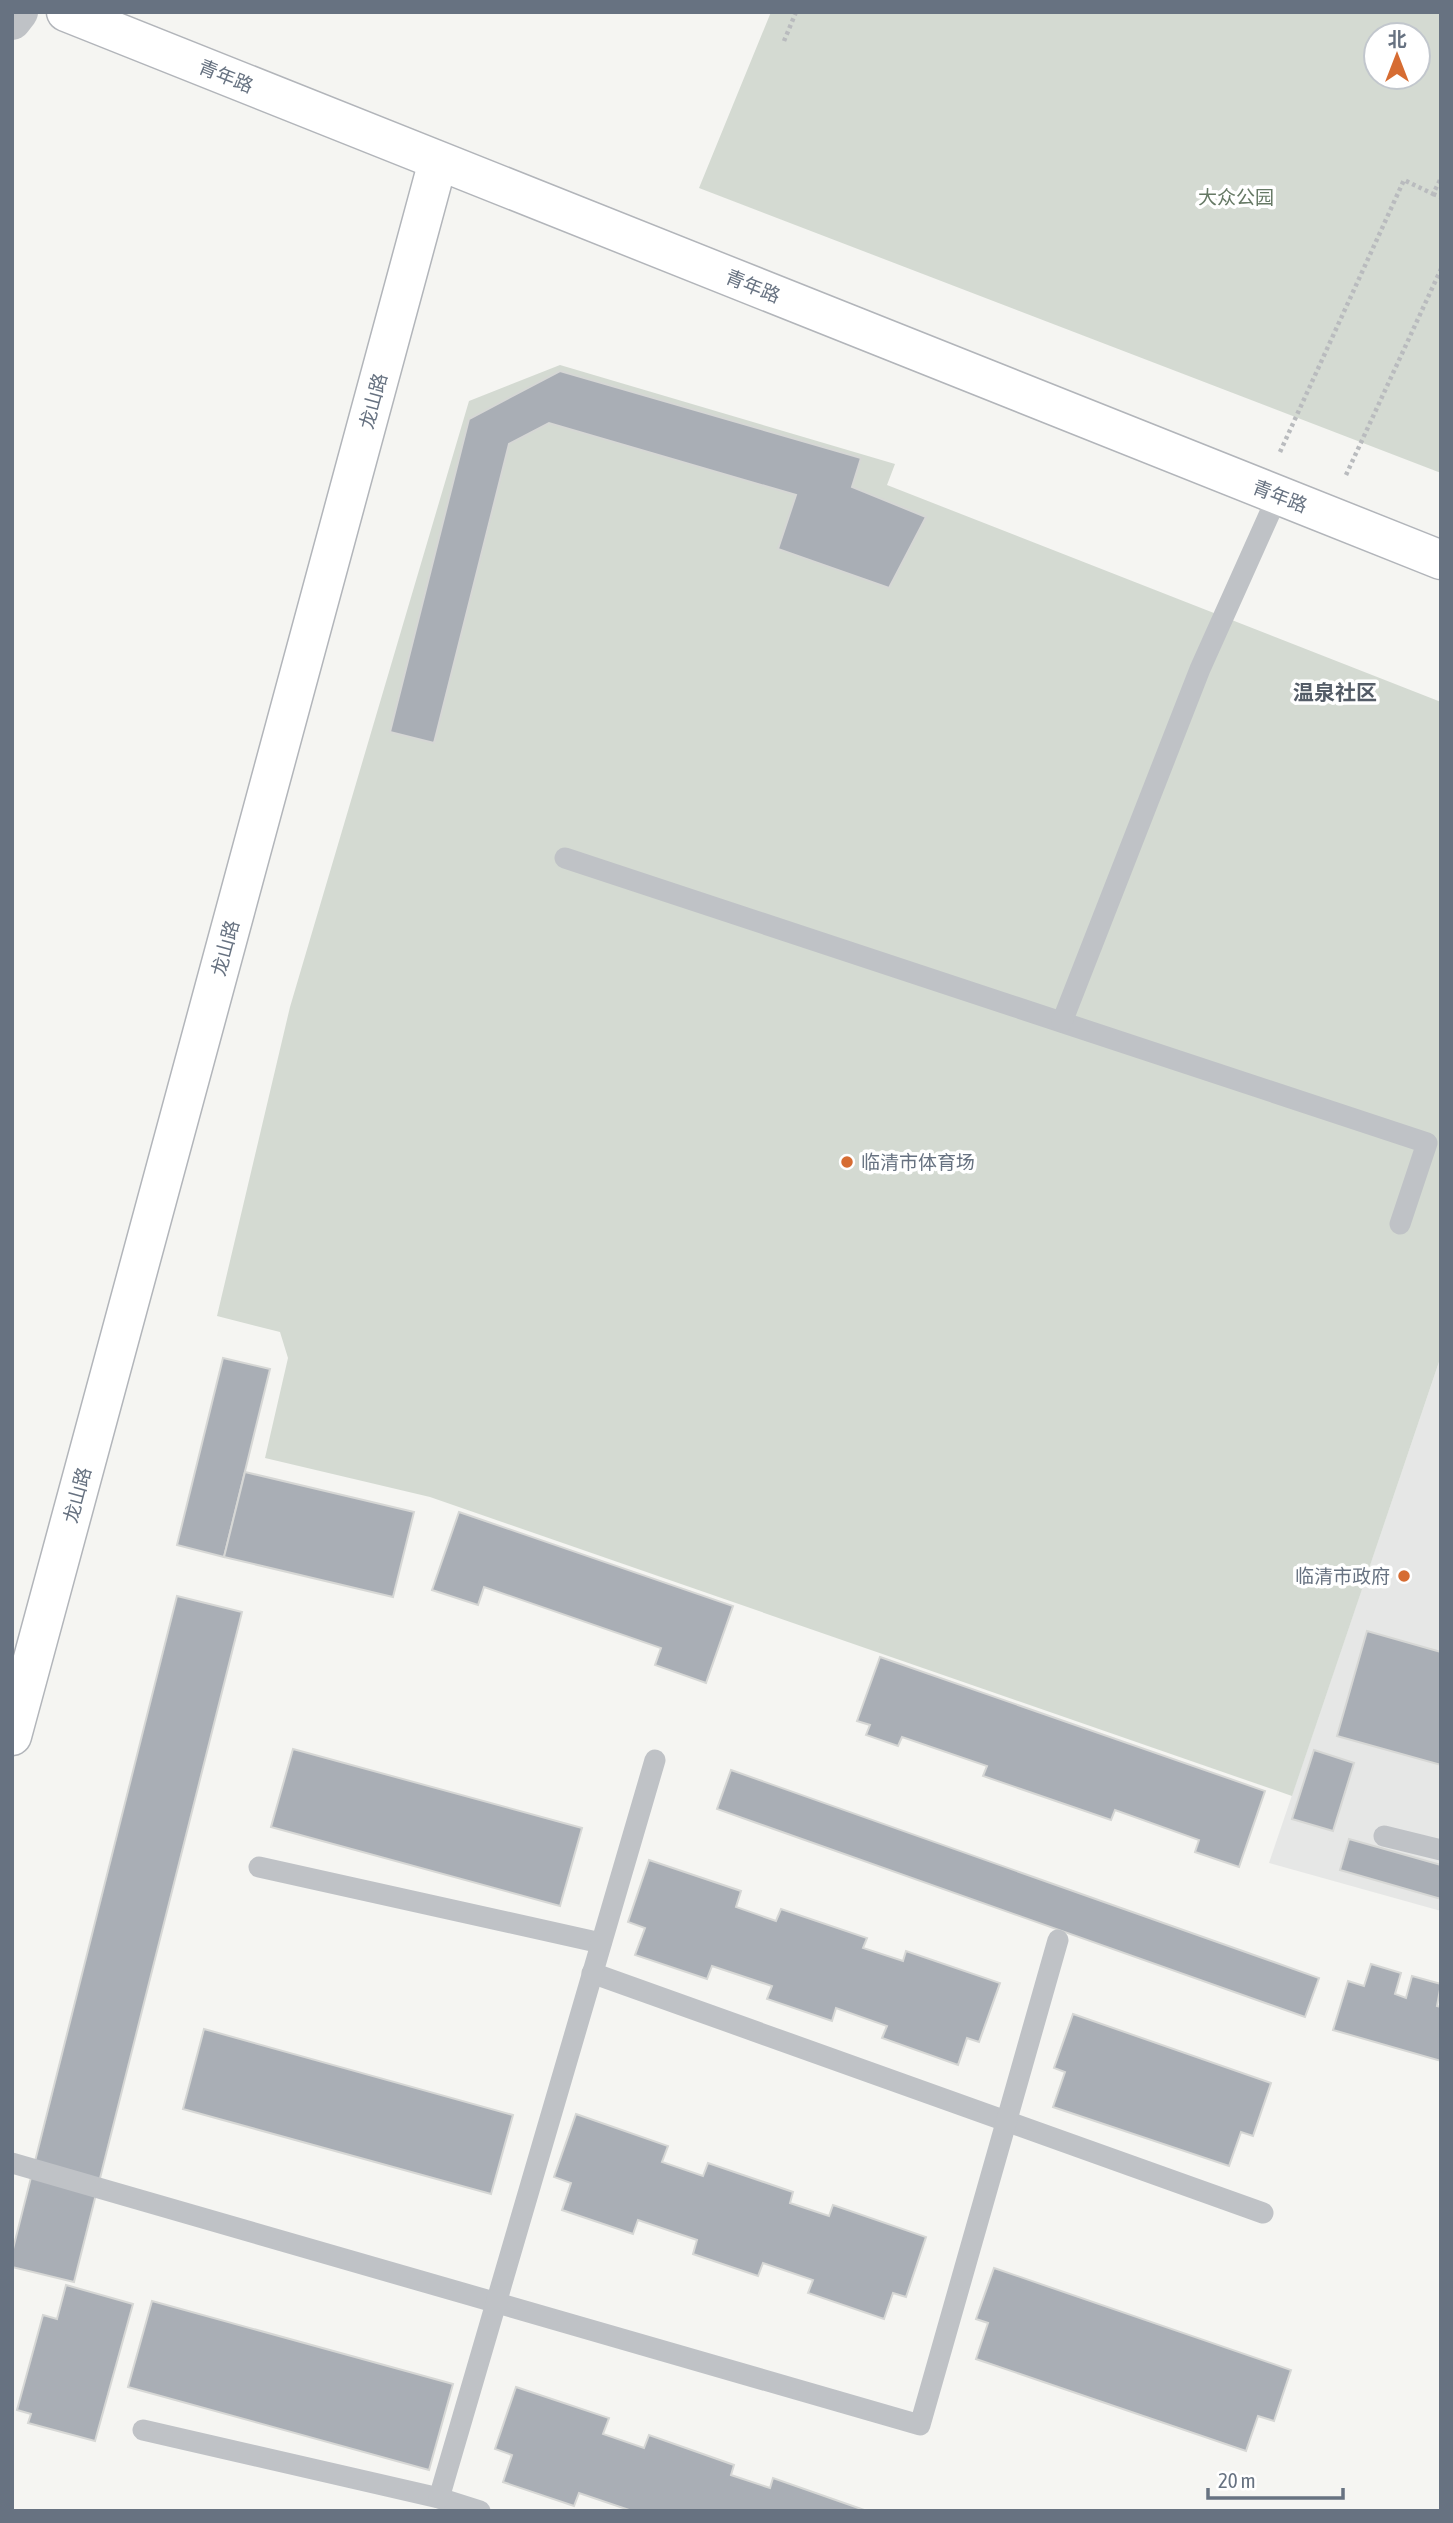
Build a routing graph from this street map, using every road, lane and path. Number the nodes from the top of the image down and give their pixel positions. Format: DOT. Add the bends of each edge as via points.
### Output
graph roads {
  1 [pos="19,12"];
  2 [pos="66,12"];
  3 [pos="796,12"];
  4 [pos="12,21"];
  5 [pos="784,41"];
  6 [pos="438,160"];
  7 [pos="1441,178"];
  8 [pos="1433,194"];
  9 [pos="1441,197"];
  10 [pos="1441,269"];
  11 [pos="1270,492"];
  12 [pos="1328,515"];
  13 [pos="1441,560"];
  14 [pos="565,858"];
  15 [pos="1062,1022"];
  16 [pos="1400,1224"];
  17 [pos="12,1736"];
  18 [pos="654,1760"];
  19 [pos="1384,1836"];
  20 [pos="1441,1850"];
  21 [pos="259,1867"];
  22 [pos="1058,1940"];
  23 [pos="601,1943"];
  24 [pos="592,1973"];
  25 [pos="1006,2121"];
  26 [pos="12,2162"];
  27 [pos="1263,2213"];
  28 [pos="496,2303"];
  29 [pos="143,2430"];
  30 [pos="439,2498"];
  31 [pos="480,2511"];
  1 -- 4 [label="street"];
  2 -- 6 [label="street, 青年路"];
  3 -- 5 [label="path"];
  6 -- 11 [label="street, 青年路"];
  6 -- 17 [label="street, 龙山路"];
  7 -- 8 [label="path"];
  8 -- 9 [label="path"];
  8 -- 11 [label="path" via="1404,180"];
  10 -- 12 [label="path"];
  11 -- 12 [label="street, 青年路"];
  11 -- 15 [label="lane"];
  12 -- 13 [label="street, 青年路"];
  14 -- 15 [label="lane"];
  15 -- 16 [label="lane" via="1427,1143"];
  18 -- 23 [label="lane"];
  19 -- 20 [label="lane"];
  21 -- 23 [label="lane"];
  22 -- 25 [label="lane"];
  23 -- 24 [label="lane"];
  24 -- 25 [label="lane"];
  24 -- 28 [label="lane"];
  25 -- 27 [label="lane"];
  25 -- 28 [label="lane" via="920,2425"];
  26 -- 28 [label="lane"];
  28 -- 30 [label="lane"];
  29 -- 30 [label="lane"];
  30 -- 31 [label="lane"];
}
